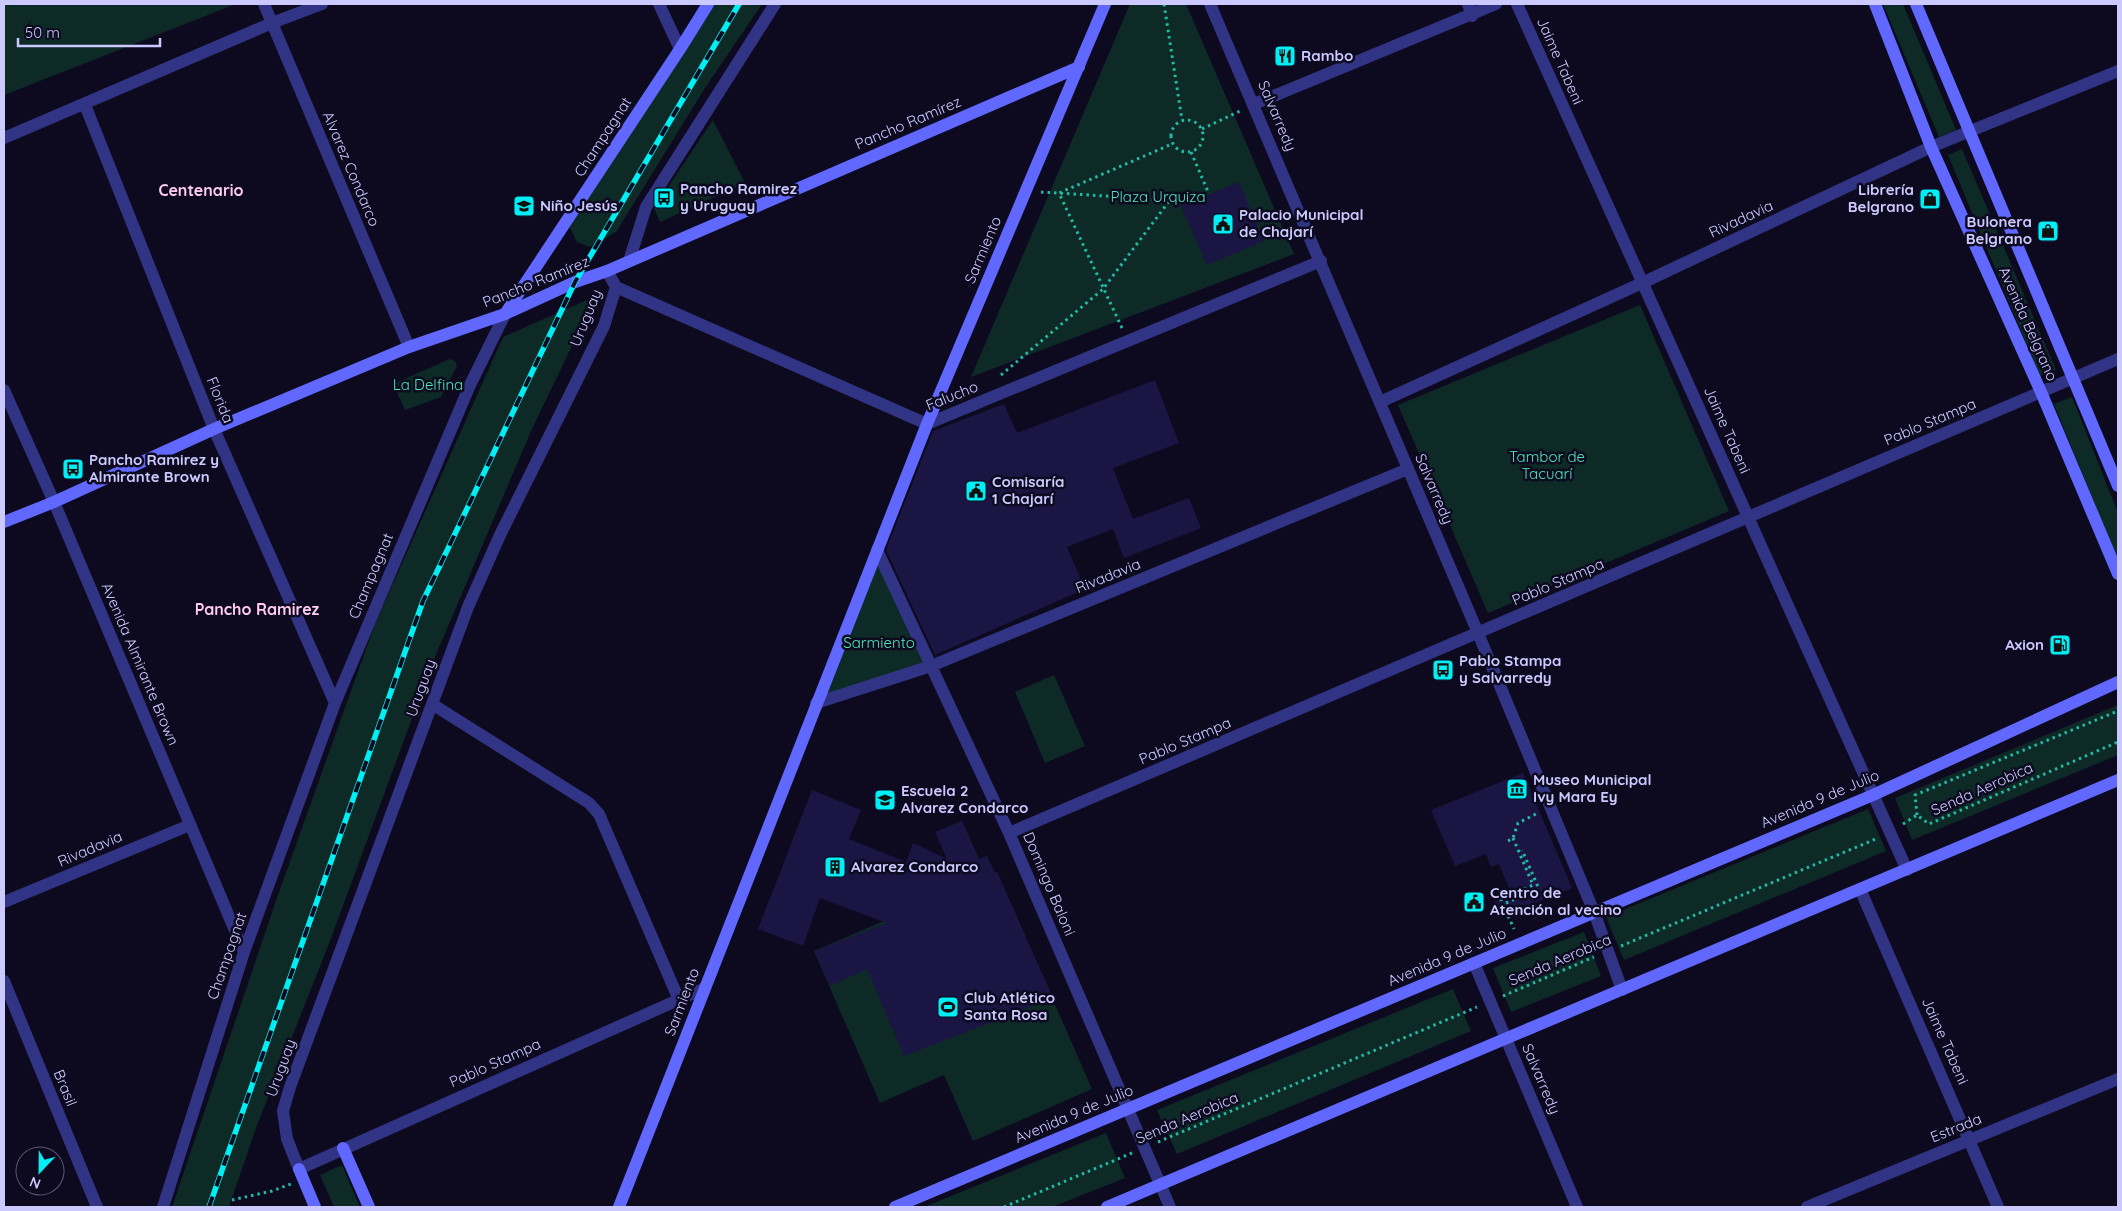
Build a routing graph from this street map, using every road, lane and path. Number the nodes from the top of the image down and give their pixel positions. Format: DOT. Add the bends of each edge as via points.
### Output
graph roads {
  1 [pos="264,4"];
  2 [pos="322,4"];
  3 [pos="659,4"];
  4 [pos="708,4"];
  5 [pos="775,4"];
  6 [pos="1106,4"];
  7 [pos="1164,4"];
  8 [pos="1210,4"];
  9 [pos="1496,4"];
  10 [pos="1517,4"];
  11 [pos="1875,4"];
  12 [pos="1916,4"];
  13 [pos="1470,10"];
  14 [pos="272,23"];
  15 [pos="680,49"];
  16 [pos="1078,67"];
  17 [pos="2118,71"];
  18 [pos="1254,104"];
  19 [pos="85,105"];
  20 [pos="1182,120"];
  21 [pos="1202,129"];
  22 [pos="1969,132"];
  23 [pos="4,138"];
  24 [pos="1172,144"];
  25 [pos="1931,147"];
  26 [pos="1191,152"];
  27 [pos="1026,191"];
  28 [pos="1059,192"];
  29 [pos="1209,194"];
  30 [pos="629,261"];
  31 [pos="1321,261"];
  32 [pos="607,271"];
  33 [pos="1642,283"];
  34 [pos="616,287"];
  35 [pos="1103,289"];
  36 [pos="505,314"];
  37 [pos="1128,341"];
  38 [pos="409,347"];
  39 [pos="2118,359"];
  40 [pos="2072,378"];
  41 [pos="994,381"];
  42 [pos="4,390"];
  43 [pos="2041,392"];
  44 [pos="1380,402"];
  45 [pos="927,424"];
  46 [pos="214,429"];
  47 [pos="1408,469"];
  48 [pos="2118,486"];
  49 [pos="54,502"];
  50 [pos="1748,518"];
  51 [pos="4,522"];
  52 [pos="877,550"];
  53 [pos="2118,574"];
  54 [pos="1478,633"];
  55 [pos="931,666"];
  56 [pos="2118,682"];
  57 [pos="334,702"];
  58 [pos="816,703"];
  59 [pos="432,704"];
  60 [pos="2118,711"];
  61 [pos="2118,742"];
  62 [pos="2118,780"];
  63 [pos="1874,795"];
  64 [pos="1550,807"];
  65 [pos="1917,814"];
  66 [pos="190,825"];
  67 [pos="1890,832"];
  68 [pos="1009,834"];
  69 [pos="1513,838"];
  70 [pos="1508,841"];
  71 [pos="1522,850"];
  72 [pos="1907,870"];
  73 [pos="1534,877"];
  74 [pos="1528,880"];
  75 [pos="1860,889"];
  76 [pos="4,902"];
  77 [pos="1506,903"];
  78 [pos="1594,912"];
  79 [pos="1507,914"];
  80 [pos="244,952"];
  81 [pos="1608,952"];
  82 [pos="1474,963"];
  83 [pos="4,981"];
  84 [pos="705,988"];
  85 [pos="1622,990"];
  86 [pos="679,1000"];
  87 [pos="1491,1001"];
  88 [pos="1507,1038"];
  89 [pos="2118,1079"];
  90 [pos="1128,1109"];
  91 [pos="1970,1139"];
  92 [pos="343,1148"];
  93 [pos="1145,1148"];
  94 [pos="301,1174"];
  95 [pos="1160,1185"];
  96 [pos="232,1200"];
  97 [pos="97,1207"];
  98 [pos="163,1207"];
  99 [pos="315,1207"];
  100 [pos="369,1207"];
  101 [pos="619,1207"];
  102 [pos="895,1207"];
  103 [pos="1004,1207"];
  104 [pos="1107,1207"];
  105 [pos="1170,1207"];
  106 [pos="1577,1207"];
  107 [pos="1807,1207"];
  108 [pos="1998,1207"];
  1 -- 14 [label="street, Alvarez Condarco"];
  2 -- 14 [label="street"];
  3 -- 15 [label="street"];
  4 -- 15 [label="main road, Champagnat"];
  5 -- 30 [label="street" via="646,207"];
  6 -- 16 [label="main road, Sarmiento"];
  7 -- 20 [label="path"];
  8 -- 18 [label="street, Salvarredy"];
  9 -- 13 [label="street"];
  10 -- 33 [label="street, Jaime Tabeni"];
  11 -- 25 [label="main road, Avenida Belgrano"];
  12 -- 22 [label="main road, Avenida Belgrano"];
  13 -- 18 [label="street"];
  14 -- 19 [label="street"];
  14 -- 38 [label="street, Alvarez Condarco"];
  15 -- 36 [label="main road, Champagnat"];
  16 -- 27 [label="main road, Sarmiento"];
  16 -- 30 [label="main road, Pancho Ramírez"];
  17 -- 22 [label="street, Rivadavia"];
  18 -- 21 [label="path"];
  18 -- 31 [label="street, Salvarredy"];
  19 -- 23 [label="street"];
  19 -- 46 [label="street, Florida"];
  20 -- 21 [label="path" via="1194,121"];
  20 -- 24 [label="path" via="1174,125 1170,134"];
  21 -- 26 [label="path" via="1200,147"];
  22 -- 25 [label="street, Rivadavia"];
  22 -- 40 [label="main road, Avenida Belgrano"];
  24 -- 26 [label="path" via="1177,150"];
  24 -- 28 [label="path"];
  25 -- 33 [label="street, Rivadavia"];
  25 -- 43 [label="main road, Avenida Belgrano"];
  26 -- 29 [label="path"];
  27 -- 28 [label="path"];
  27 -- 45 [label="main road, Sarmiento"];
  28 -- 35 [label="path"];
  28 -- 35 [label="path" via="1170,200"];
  30 -- 32 [label="main road, Pancho Ramírez"];
  31 -- 37 [label="street, Falucho"];
  31 -- 44 [label="street, Salvarredy"];
  32 -- 34 [label="street"];
  32 -- 36 [label="main road, Pancho Ramírez"];
  33 -- 44 [label="street, Rivadavia"];
  33 -- 50 [label="street, Jaime Tabeni"];
  34 -- 45 [label="street, Falucho"];
  34 -- 59 [label="street, Uruguay" via="604,326 500,535 468,607"];
  35 -- 37 [label="path"];
  35 -- 41 [label="path"];
  36 -- 38 [label="main road, Pancho Ramírez"];
  36 -- 57 [label="street, Champagnat" via="466,394"];
  37 -- 45 [label="street, Falucho"];
  38 -- 46 [label="main road, Pancho Ramírez"];
  39 -- 40 [label="street, Pablo Stampa"];
  40 -- 43 [label="street, Pablo Stampa"];
  40 -- 48 [label="main road, Avenida Belgrano"];
  42 -- 49 [label="street, Avenida Almirante Brown"];
  43 -- 50 [label="street, Pablo Stampa"];
  43 -- 53 [label="main road, Avenida Belgrano"];
  44 -- 47 [label="street, Salvarredy"];
  45 -- 52 [label="main road, Sarmiento"];
  46 -- 49 [label="main road, Pancho Ramírez"];
  46 -- 57 [label="street, Florida"];
  47 -- 54 [label="street, Salvarredy"];
  47 -- 55 [label="street, Rivadavia"];
  49 -- 51 [label="main road, Pancho Ramírez"];
  49 -- 66 [label="street, Avenida Almirante Brown"];
  50 -- 54 [label="street, Pablo Stampa"];
  50 -- 63 [label="street, Jaime Tabeni"];
  52 -- 55 [label="street, Domingo Baloni"];
  52 -- 58 [label="main road, Sarmiento"];
  54 -- 64 [label="street, Salvarredy"];
  54 -- 68 [label="street, Pablo Stampa"];
  55 -- 58 [label="street, Rivadavia"];
  55 -- 68 [label="street, Domingo Baloni"];
  56 -- 63 [label="main road, Avenida 9 de Julio"];
  57 -- 80 [label="street, Champagnat"];
  58 -- 84 [label="main road, Sarmiento"];
  59 -- 86 [label="street" via="589,802 599,814"];
  59 -- 94 [label="street, Uruguay" via="282,1111 287,1139"];
  60 -- 65 [label="path" via="1915,795"];
  61 -- 65 [label="path, Senda Aerobica" via="1929,824"];
  62 -- 72 [label="main road"];
  63 -- 67 [label="street, Jaime Tabeni"];
  63 -- 78 [label="main road, Avenida 9 de Julio"];
  64 -- 69 [label="path" via="1518,823"];
  64 -- 78 [label="street, Salvarredy"];
  65 -- 67 [label="path, Senda Aerobica"];
  66 -- 76 [label="street, Rivadavia"];
  66 -- 80 [label="street, Avenida Almirante Brown"];
  67 -- 72 [label="street, Jaime Tabeni"];
  67 -- 81 [label="path, Senda Aerobica"];
  68 -- 90 [label="street, Domingo Baloni"];
  69 -- 70 [label="path"];
  69 -- 79 [label="path" via="1533,885 1500,900"];
  71 -- 73 [label="path"];
  72 -- 75 [label="main road"];
  73 -- 74 [label="path"];
  73 -- 77 [label="path" via="1539,889"];
  75 -- 85 [label="main road"];
  75 -- 91 [label="street, Jaime Tabeni"];
  78 -- 81 [label="street, Salvarredy"];
  78 -- 82 [label="main road, Avenida 9 de Julio"];
  80 -- 98 [label="street, Champagnat"];
  81 -- 85 [label="street, Salvarredy"];
  81 -- 87 [label="path, Senda Aerobica"];
  82 -- 87 [label="street, Salvarredy"];
  82 -- 90 [label="main road, Avenida 9 de Julio"];
  83 -- 97 [label="street, Brasil"];
  84 -- 86 [label="street, Pablo Stampa"];
  84 -- 101 [label="main road, Sarmiento"];
  85 -- 88 [label="main road"];
  86 -- 92 [label="street, Pablo Stampa"];
  87 -- 88 [label="street, Salvarredy"];
  87 -- 93 [label="path, Senda Aerobica"];
  88 -- 95 [label="main road"];
  88 -- 106 [label="street, Salvarredy"];
  89 -- 91 [label="street, Estrada"];
  90 -- 93 [label="street, Domingo Baloni"];
  90 -- 102 [label="main road, Avenida 9 de Julio"];
  91 -- 107 [label="street, Estrada"];
  91 -- 108 [label="street, Jaime Tabeni"];
  92 -- 94 [label="street, Pablo Stampa"];
  92 -- 100 [label="main road"];
  93 -- 95 [label="street, Domingo Baloni"];
  93 -- 103 [label="path, Senda Aerobica"];
  94 -- 96 [label="path" via="272,1191"];
  94 -- 99 [label="main road"];
  95 -- 104 [label="main road"];
  95 -- 105 [label="street, Domingo Baloni"];
}
